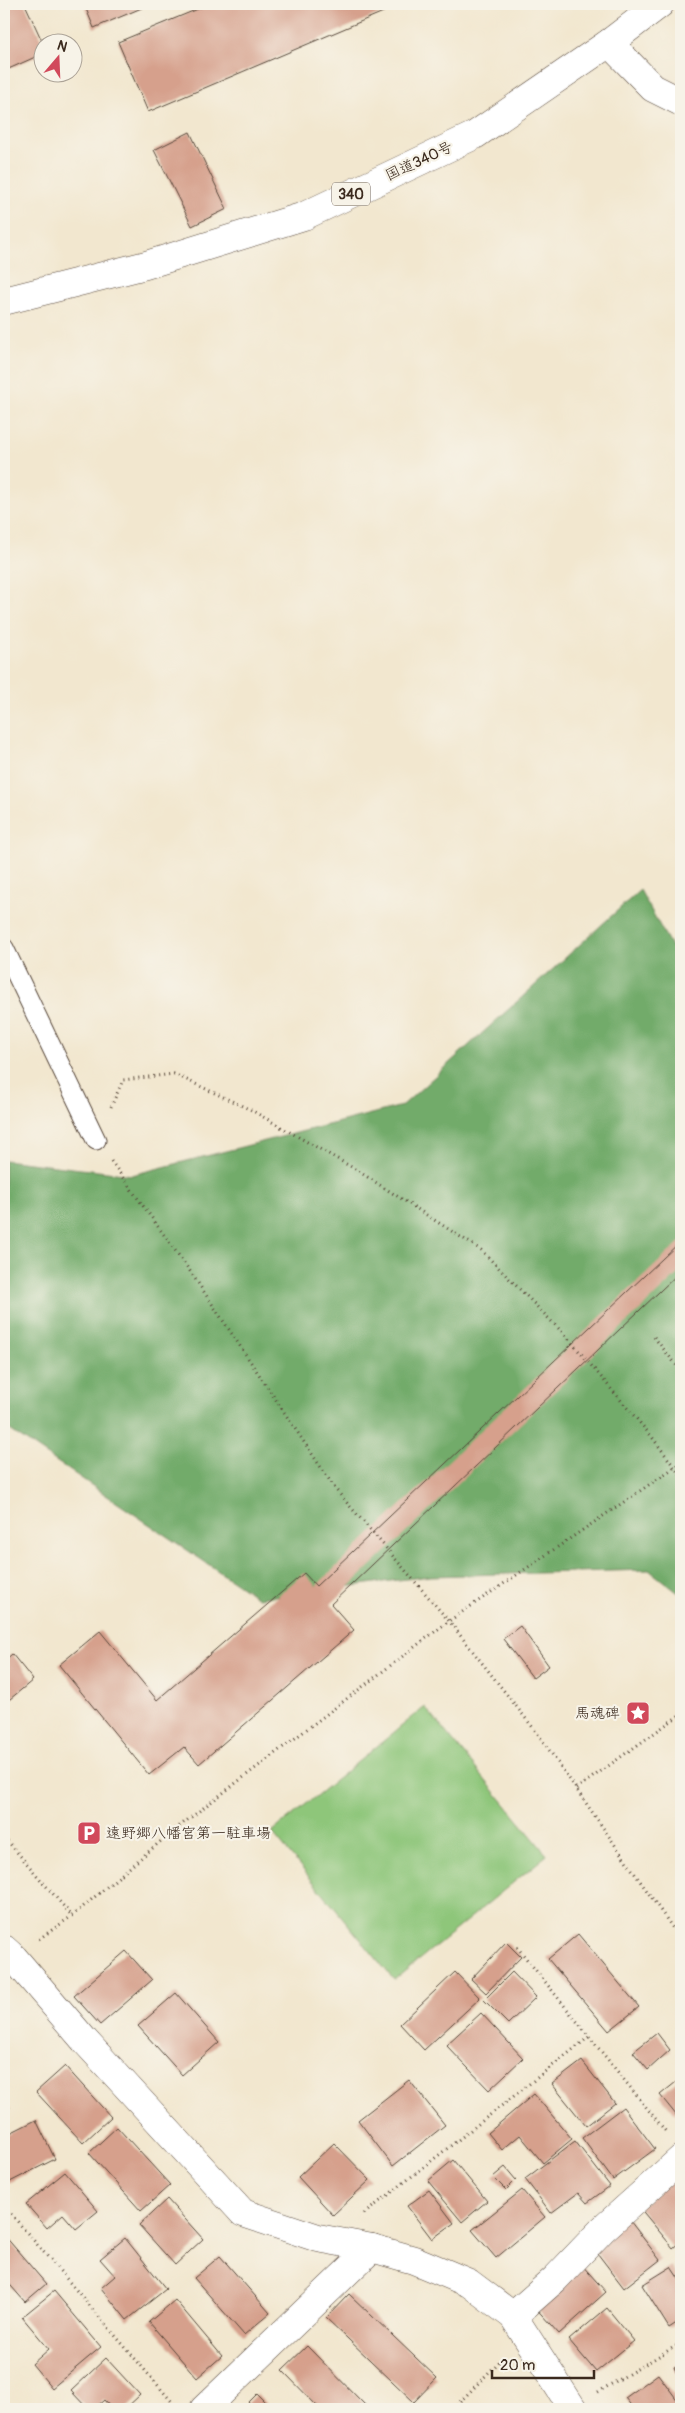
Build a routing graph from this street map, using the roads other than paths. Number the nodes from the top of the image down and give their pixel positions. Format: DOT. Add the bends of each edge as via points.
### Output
graph roads {
  1 [pos="660,4"];
  2 [pos="609,42"];
  3 [pos="681,102"];
  4 [pos="4,300"];
  5 [pos="4,948"];
  6 [pos="96,1140"];
  7 [pos="9,1953"];
  8 [pos="681,2159"];
  9 [pos="372,2248"];
  10 [pos="519,2325"];
  11 [pos="572,2408"];
  12 [pos="204,2409"];
  1 -- 2 [label="main road, 国道340号 / 340"];
  2 -- 3 [label="main road" via="653,88"];
  2 -- 4 [label="main road, 国道340号 / 340" via="475,134 304,216 146,264"];
  5 -- 6 [label="lane"];
  7 -- 9 [label="main road" via="243,2212 330,2241"];
  8 -- 10 [label="main road" via="603,2229 555,2279"];
  9 -- 10 [label="main road" via="414,2260 469,2282"];
  9 -- 12 [label="main road"];
  10 -- 11 [label="main road"];
}
